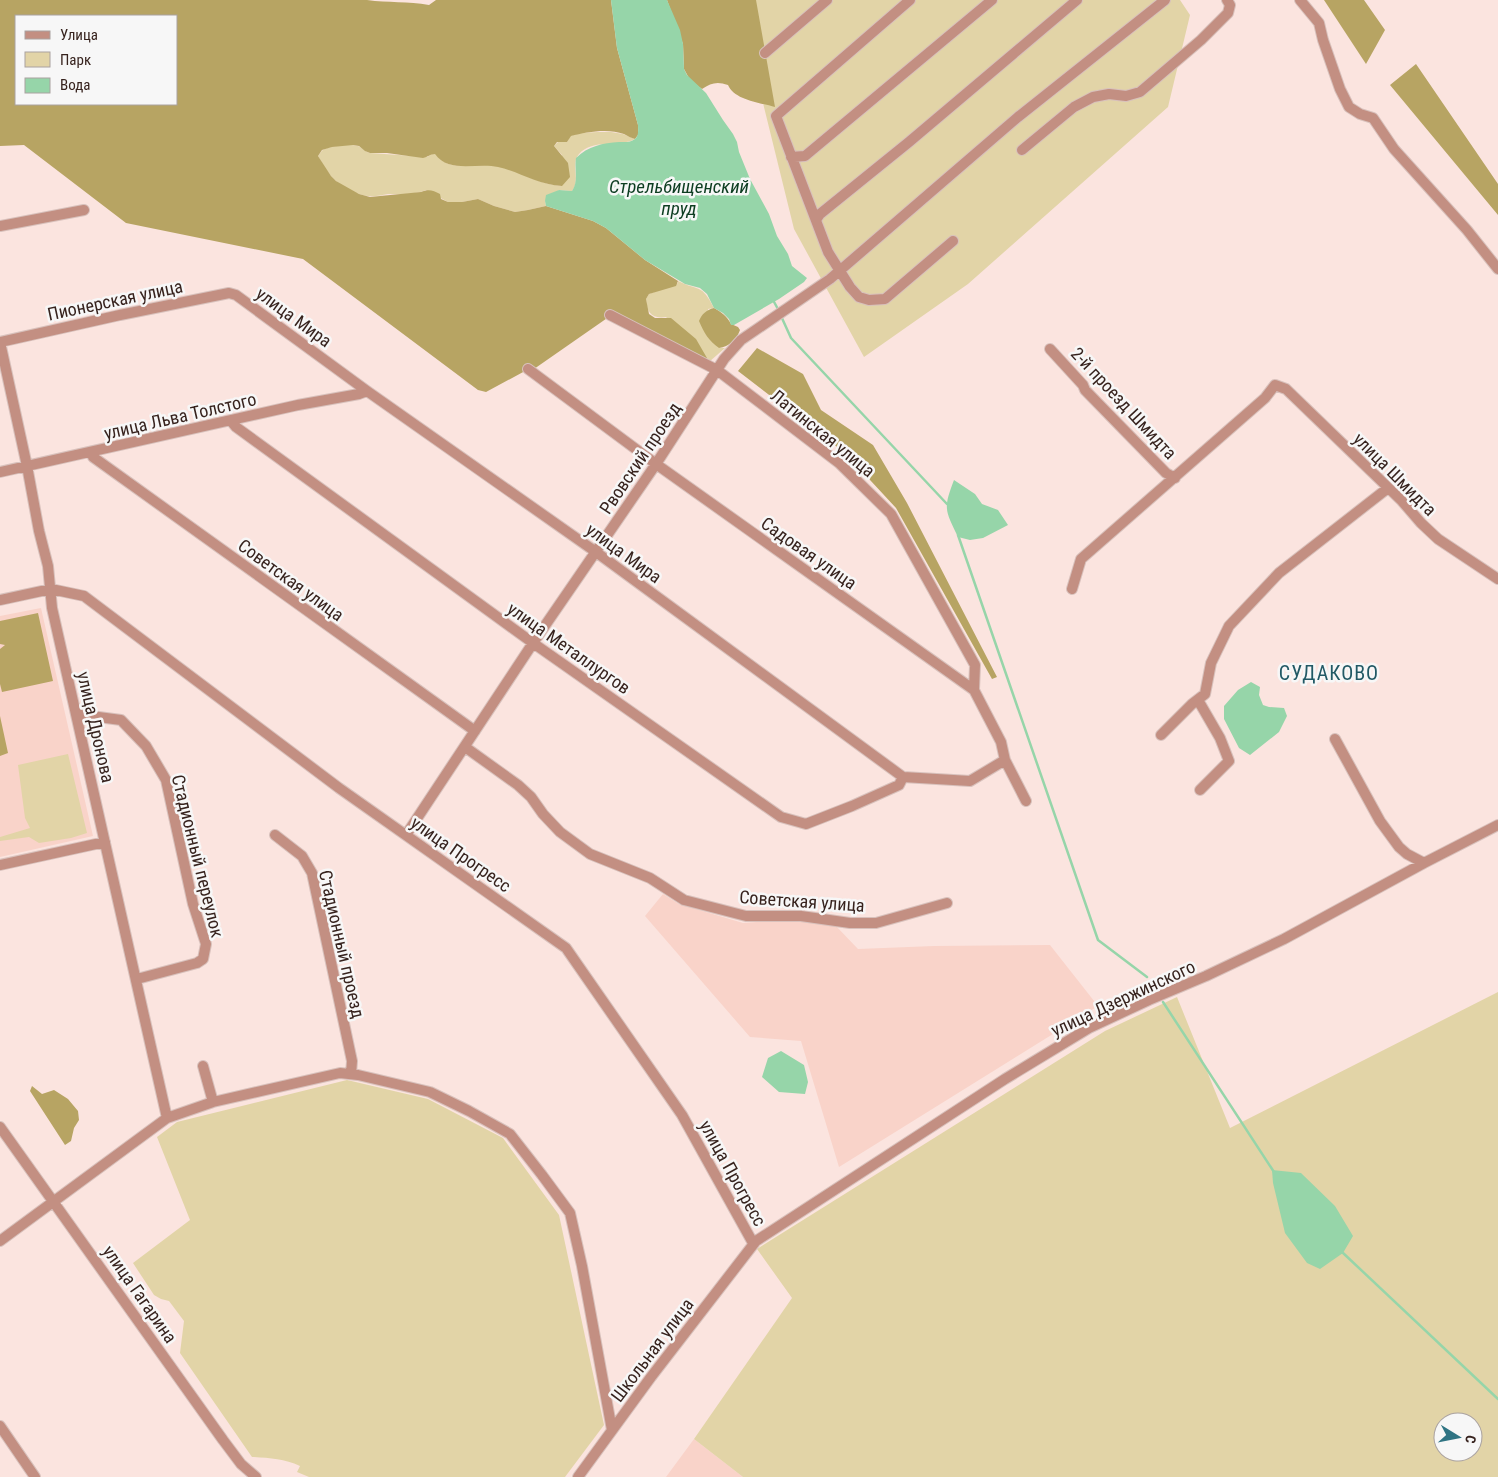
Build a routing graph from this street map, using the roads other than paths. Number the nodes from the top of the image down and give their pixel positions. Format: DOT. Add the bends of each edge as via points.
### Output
graph roads {
  1 [pos="827,0"];
  2 [pos="910,0"];
  3 [pos="992,0"];
  4 [pos="1077,0"];
  5 [pos="1165,0"];
  6 [pos="1227,0"];
  7 [pos="1300,0"];
  8 [pos="765,53"];
  9 [pos="1022,150"];
  10 [pos="791,157"];
  11 [pos="84,210"];
  12 [pos="816,220"];
  13 [pos="0,226"];
  14 [pos="953,241"];
  15 [pos="1498,269"];
  16 [pos="840,271"];
  17 [pos="236,295"];
  18 [pos="610,315"];
  19 [pos="0,342"];
  20 [pos="1050,349"];
  21 [pos="528,368"];
  22 [pos="717,370"];
  23 [pos="367,391"];
  24 [pos="231,421"];
  25 [pos="92,452"];
  26 [pos="656,464"];
  27 [pos="27,466"];
  28 [pos="0,472"];
  29 [pos="1175,478"];
  30 [pos="1388,488"];
  31 [pos="596,552"];
  32 [pos="1498,579"];
  33 [pos="50,589"];
  34 [pos="1072,589"];
  35 [pos="0,600"];
  36 [pos="533,643"];
  37 [pos="974,690"];
  38 [pos="1198,700"];
  39 [pos="76,714"];
  40 [pos="475,731"];
  41 [pos="1161,735"];
  42 [pos="1335,739"];
  43 [pos="465,747"];
  44 [pos="1005,760"];
  45 [pos="904,777"];
  46 [pos="1200,790"];
  47 [pos="1026,801"];
  48 [pos="1498,825"];
  49 [pos="274,835"];
  50 [pos="406,835"];
  51 [pos="105,842"];
  52 [pos="1424,863"];
  53 [pos="0,865"];
  54 [pos="947,903"];
  55 [pos="137,980"];
  56 [pos="203,1066"];
  57 [pos="351,1074"];
  58 [pos="212,1102"];
  59 [pos="167,1118"];
  60 [pos="0,1127"];
  61 [pos="54,1202"];
  62 [pos="0,1241"];
  63 [pos="753,1243"];
  64 [pos="0,1426"];
  65 [pos="612,1430"];
  66 [pos="35,1477"];
  67 [pos="256,1477"];
  68 [pos="578,1477"];
  1 -- 8 [label="street"];
  2 -- 10 [label="street" via="776,116"];
  3 -- 10 [label="street" via="805,156"];
  4 -- 12 [label="street"];
  5 -- 16 [label="street, Рвовский проезд" via="1018,117"];
  6 -- 9 [label="street" via="1230,5 1228,13 1140,92 1093,97 1074,107"];
  7 -- 15 [label="street" via="1319,23 1325,48 1349,107 1374,118 1394,149"];
  10 -- 12 [label="street"];
  11 -- 13 [label="street"];
  12 -- 16 [label="street" via="828,252"];
  14 -- 16 [label="street" via="885,299 869,300 860,296"];
  16 -- 22 [label="street, Рвовский проезд" via="741,340"];
  17 -- 19 [label="street, Пионерская улица" via="229,292"];
  17 -- 23 [label="street, улица Мира"];
  18 -- 22 [label="street, Латинская улица"];
  19 -- 27 [label="street, улица Дронова"];
  20 -- 29 [label="street, 2-й проезд Шмидта" via="1085,390"];
  21 -- 26 [label="street, Садовая улица"];
  22 -- 26 [label="street, Рвовский проезд"];
  22 -- 37 [label="street, Латинская улица" via="839,463 891,514 975,665"];
  23 -- 24 [label="street, улица Льва Толстого"];
  23 -- 31 [label="street, улица Мира"];
  24 -- 25 [label="street, улица Льва Толстого"];
  24 -- 36 [label="street, улица Металлургов"];
  25 -- 27 [label="street, улица Льва Толстого"];
  25 -- 40 [label="street, Советская улица" via="101,463"];
  26 -- 31 [label="street, Рвовский проезд"];
  26 -- 37 [label="street, Садовая улица"];
  27 -- 28 [label="street, улица Льва Толстого"];
  27 -- 33 [label="street, улица Дронова"];
  29 -- 30 [label="street, улица Шмидта" via="1266,398 1275,385 1286,389"];
  29 -- 34 [label="street" via="1081,559"];
  30 -- 32 [label="street, улица Шмидта" via="1438,539"];
  30 -- 38 [label="street" via="1279,573 1229,626 1211,663 1206,694"];
  31 -- 36 [label="street, Рвовский проезд"];
  31 -- 45 [label="street, улица Мира"];
  33 -- 35 [label="street"];
  33 -- 39 [label="street, улица Дронова"];
  33 -- 50 [label="street, улица Прогресс" via="84,596"];
  36 -- 40 [label="street, Рвовский проезд"];
  36 -- 45 [label="street, улица Металлургов" via="781,817 806,824 898,785"];
  37 -- 44 [label="street, Садовая улица" via="1001,742"];
  38 -- 41 [label="street"];
  38 -- 46 [label="street" via="1229,761"];
  39 -- 51 [label="street, улица Дронова"];
  39 -- 55 [label="street, Стадионный переулок" via="121,720 146,746 166,780 193,904 206,944 203,959"];
  40 -- 43 [label="street, Рвовский проезд"];
  42 -- 52 [label="street" via="1380,821 1406,854"];
  43 -- 50 [label="street, Рвовский проезд"];
  43 -- 54 [label="street, Советская улица" via="518,785 560,832 590,854 650,878 684,900 746,916 801,916 859,923 886,921"];
  44 -- 45 [label="street" via="970,781"];
  44 -- 47 [label="street, Садовая улица"];
  48 -- 52 [label="street, улица Дзержинского"];
  49 -- 57 [label="street, Стадионный проезд" via="302,856 312,873 352,1061"];
  50 -- 63 [label="street, улица Прогресс" via="566,948 682,1115"];
  51 -- 53 [label="street"];
  51 -- 55 [label="street, улица Дронова"];
  52 -- 63 [label="street, улица Дзержинского" via="1284,939 1072,1037"];
  55 -- 59 [label="street, улица Дронова"];
  56 -- 58 [label="street"];
  57 -- 58 [label="street" via="340,1073"];
  57 -- 65 [label="street" via="430,1092 510,1134 554,1190 570,1214"];
  58 -- 59 [label="street"];
  59 -- 61 [label="street"];
  60 -- 61 [label="street, улица Гагарина"];
  61 -- 62 [label="street"];
  61 -- 67 [label="street, улица Гагарина" via="223,1440 241,1464"];
  63 -- 65 [label="street, Школьная улица"];
  64 -- 66 [label="street"];
  65 -- 68 [label="street, Школьная улица"];
}
